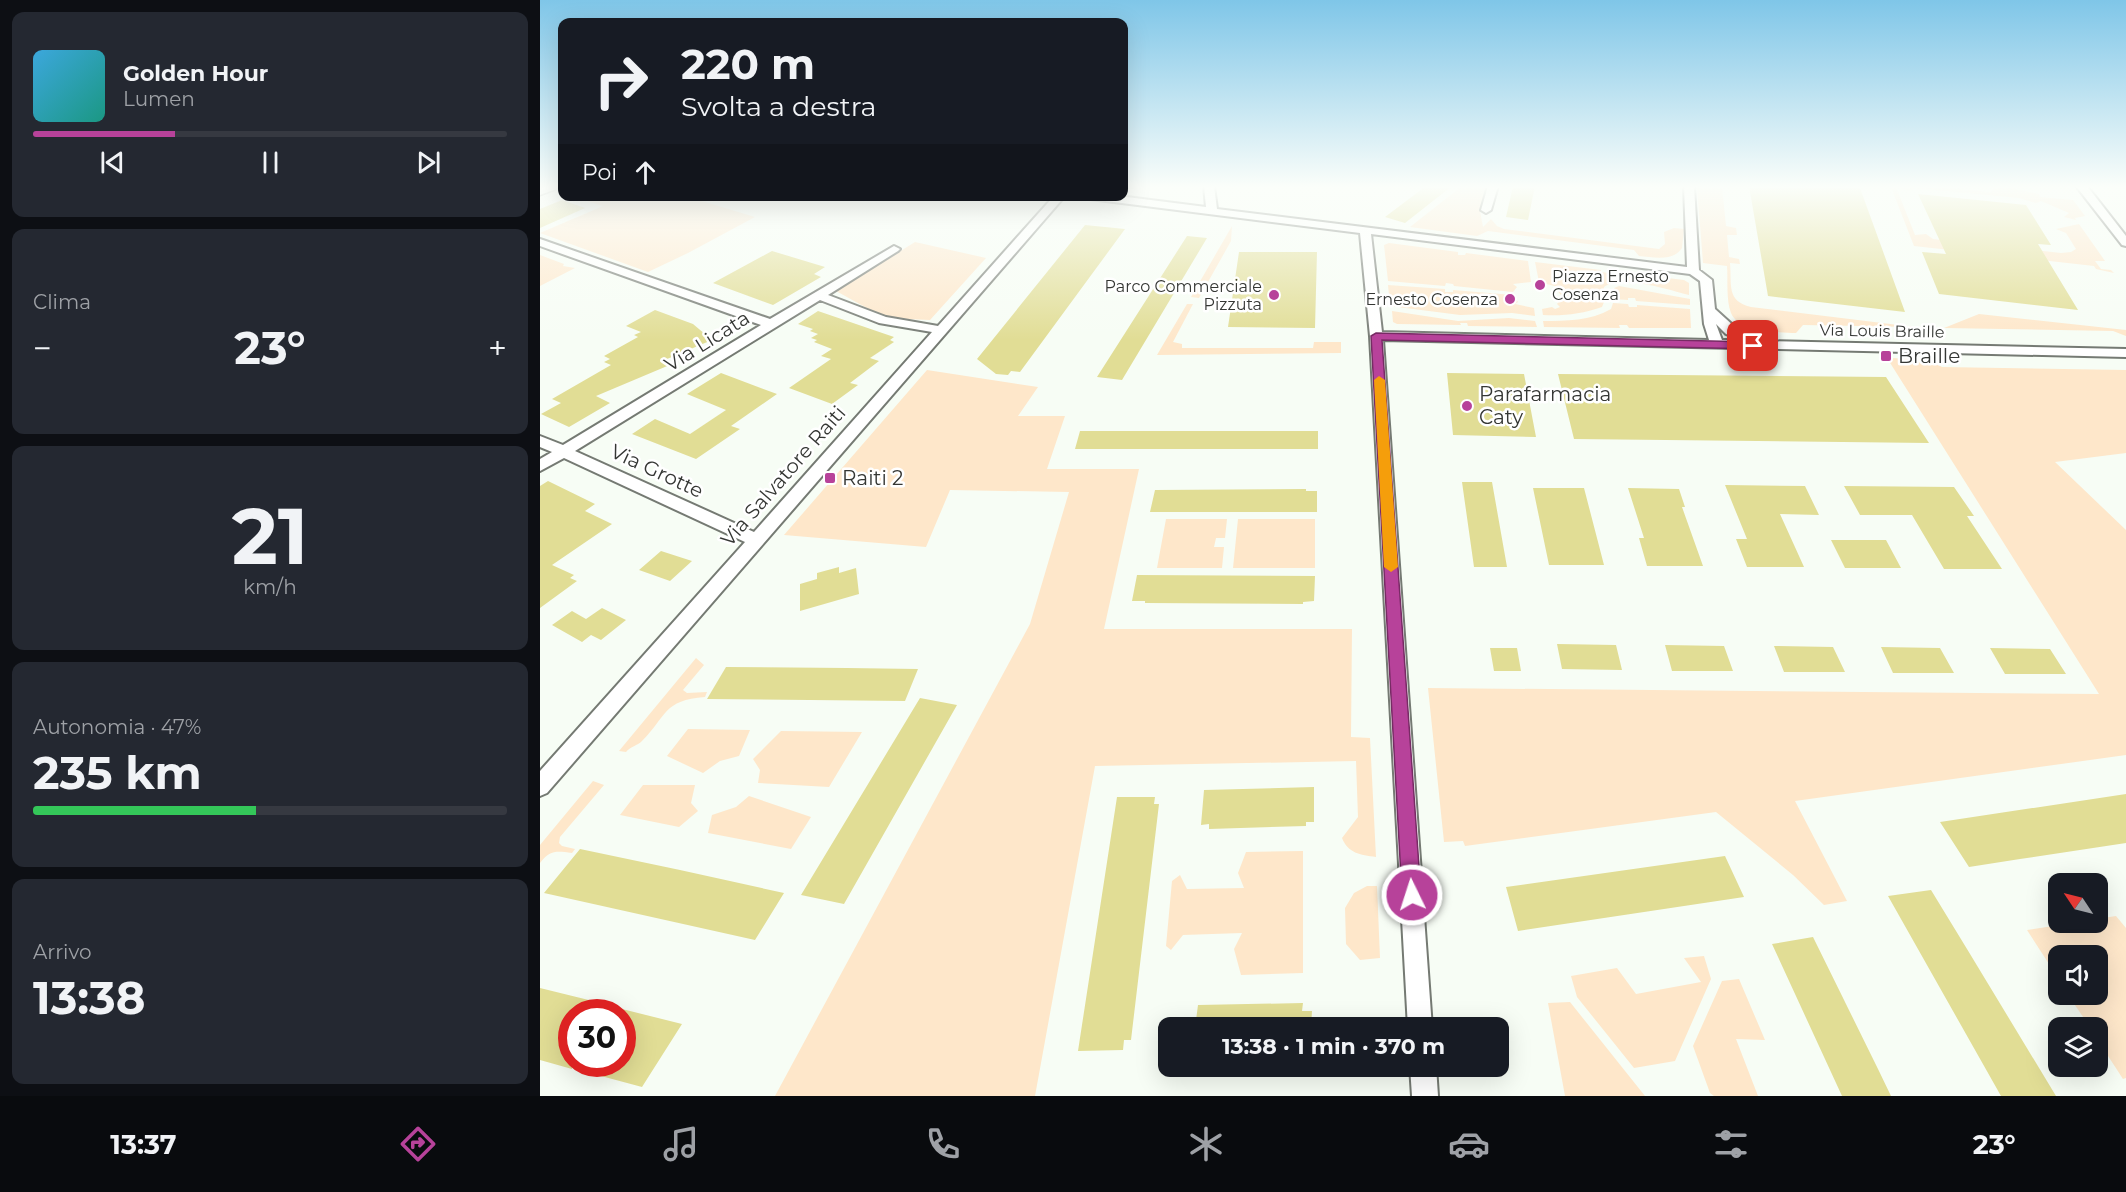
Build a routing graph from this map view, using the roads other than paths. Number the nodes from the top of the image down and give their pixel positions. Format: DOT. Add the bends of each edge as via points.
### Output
graph roads {
  1 [pos="1024,237"];
  2 [pos="1366,237"];
  3 [pos="1423,237"];
  4 [pos="1692,237"];
  5 [pos="540,242"];
  6 [pos="894,249"];
  7 [pos="1693,266"];
  8 [pos="818,295"];
  9 [pos="1709,310"];
  10 [pos="771,324"];
  11 [pos="942,330"];
  12 [pos="1376,336"];
  13 [pos="1717,345"];
  14 [pos="1771,346"];
  15 [pos="2126,348"];
  16 [pos="2046,350"];
  17 [pos="2126,353"];
  18 [pos="540,441"];
  19 [pos="564,451"];
  20 [pos="540,466"];
  21 [pos="757,540"];
  22 [pos="540,786"];
  23 [pos="1419,1017"];
  24 [pos="1424,1077"];
  25 [pos="1425,1096"];
  1 -- 11 [label="street, Via Salvatore Raiti"];
  2 -- 12 [label="street"];
  3 -- 7 [label="street"];
  4 -- 7 [label="street"];
  5 -- 10 [label="street"];
  6 -- 8 [label="street, Via Licata"];
  7 -- 9 [label="street" via="1706,280"];
  8 -- 10 [label="street, Via Licata"];
  8 -- 11 [label="street" via="883,320"];
  9 -- 13 [label="street"];
  9 -- 14 [label="street" via="1731,331"];
  10 -- 19 [label="street, Via Licata"];
  11 -- 21 [label="street, Via Salvatore Raiti"];
  12 -- 13 [label="street, Via Louis Braille"];
  12 -- 23 [label="street"];
  13 -- 14 [label="street, Via Louis Braille"];
  14 -- 16 [label="street, Via Louis Braille"];
  15 -- 16 [label="street"];
  16 -- 17 [label="street"];
  18 -- 19 [label="street, Via Grotte"];
  19 -- 20 [label="street, Via Licata"];
  19 -- 21 [label="street, Via Grotte"];
  21 -- 22 [label="street, Via Salvatore Raiti"];
  24 -- 25 [label="street"];
}
